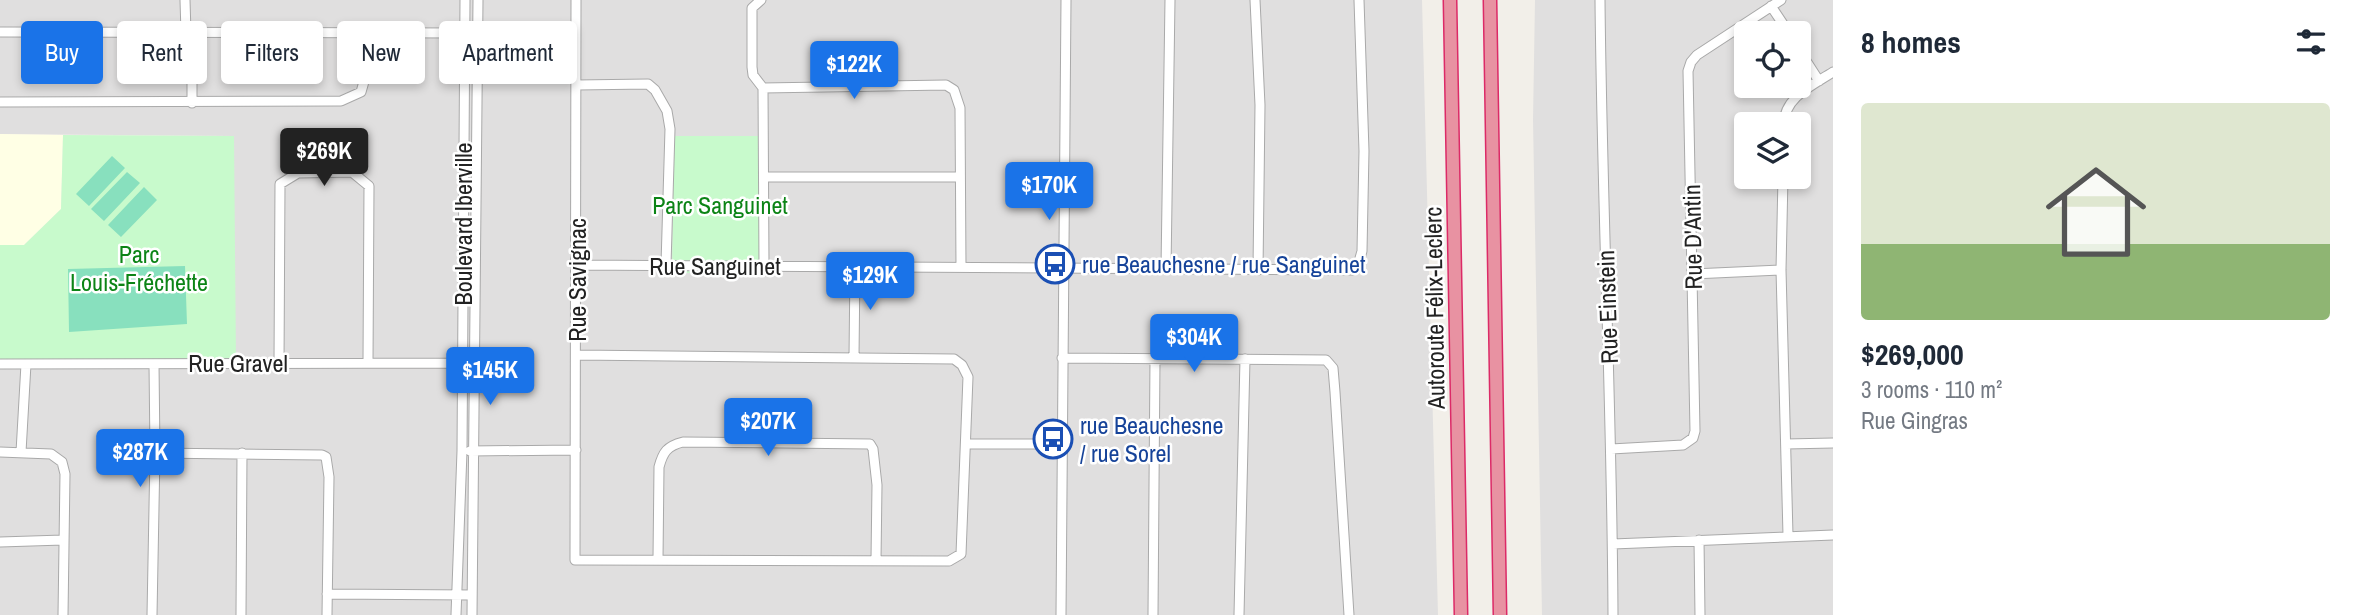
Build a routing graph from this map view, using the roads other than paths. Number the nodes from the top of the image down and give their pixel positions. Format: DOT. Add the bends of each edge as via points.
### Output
graph roads {
  1 [pos="185,0"];
  2 [pos="465,0"];
  3 [pos="478,0"];
  4 [pos="576,0"];
  5 [pos="1066,0"];
  6 [pos="1170,0"];
  7 [pos="1255,0"];
  8 [pos="1359,0"];
  9 [pos="1450,0"];
  10 [pos="1492,0"];
  11 [pos="1600,0"];
  12 [pos="1781,0"];
  13 [pos="758,2"];
  14 [pos="1771,6"];
  15 [pos="188,21"];
  16 [pos="464,21"];
  17 [pos="477,21"];
  18 [pos="1780,21"];
  19 [pos="0,32"];
  20 [pos="117,33"];
  21 [pos="207,33"];
  22 [pos="337,33"];
  23 [pos="1811,69"];
  24 [pos="1833,72"];
  25 [pos="1819,81"];
  26 [pos="191,84"];
  27 [pos="364,84"];
  28 [pos="464,84"];
  29 [pos="477,84"];
  30 [pos="577,85"];
  31 [pos="763,88"];
  32 [pos="0,102"];
  33 [pos="192,103"];
  34 [pos="1786,112"];
  35 [pos="764,177"];
  36 [pos="960,177"];
  37 [pos="1783,189"];
  38 [pos="576,265"];
  39 [pos="666,265"];
  40 [pos="764,266"];
  41 [pos="855,266"];
  42 [pos="961,267"];
  43 [pos="1166,269"];
  44 [pos="1064,270"];
  45 [pos="1781,270"];
  46 [pos="1258,271"];
  47 [pos="1693,274"];
  48 [pos="576,355"];
  49 [pos="854,357"];
  50 [pos="1062,358"];
  51 [pos="1155,359"];
  52 [pos="1245,359"];
  53 [pos="279,363"];
  54 [pos="368,363"];
  55 [pos="462,363"];
  56 [pos="476,363"];
  57 [pos="0,364"];
  58 [pos="26,364"];
  59 [pos="154,364"];
  60 [pos="1833,443"];
  61 [pos="966,444"];
  62 [pos="1061,444"];
  63 [pos="1786,444"];
  64 [pos="1611,449"];
  65 [pos="576,450"];
  66 [pos="461,451"];
  67 [pos="474,451"];
  68 [pos="0,452"];
  69 [pos="21,452"];
  70 [pos="155,453"];
  71 [pos="242,453"];
  72 [pos="1833,535"];
  73 [pos="1788,536"];
  74 [pos="63,540"];
  75 [pos="1699,540"];
  76 [pos="0,542"];
  77 [pos="1613,544"];
  78 [pos="658,559"];
  79 [pos="876,560"];
  80 [pos="327,594"];
  81 [pos="456,594"];
  82 [pos="472,594"];
  83 [pos="63,615"];
  84 [pos="152,615"];
  85 [pos="241,615"];
  86 [pos="327,615"];
  87 [pos="456,615"];
  88 [pos="472,615"];
  89 [pos="1061,615"];
  90 [pos="1153,615"];
  91 [pos="1239,615"];
  92 [pos="1349,615"];
  93 [pos="1461,615"];
  94 [pos="1500,615"];
  95 [pos="1613,615"];
  96 [pos="1700,615"];
  1 -- 15 [label="street"];
  2 -- 16 [label="street, Boulevard Iberville"];
  3 -- 17 [label="street, Boulevard Iberville"];
  4 -- 30 [label="street, Rue Savignac"];
  5 -- 44 [label="street"];
  6 -- 43 [label="street"];
  7 -- 46 [label="street" via="1260,105"];
  8 -- 46 [label="street, Rue Sanguinet" via="1364,151 1362,251 1357,269"];
  9 -- 93 [label="highway, Autoroute Félix-Leclerc"];
  10 -- 94 [label="highway"];
  11 -- 64 [label="street, Rue Einstein"];
  12 -- 14 [label="street, Rue D'Antin"];
  13 -- 31 [label="street" via="752,8 752,67"];
  14 -- 18 [label="street"];
  14 -- 47 [label="street, Rue D'Antin" via="1698,55 1688,71"];
  19 -- 20 [label="street"];
  21 -- 22 [label="street"];
  23 -- 25 [label="street"];
  24 -- 25 [label="street"];
  25 -- 34 [label="street" via="1792,99"];
  26 -- 33 [label="street"];
  27 -- 33 [label="street" via="362,92 341,101"];
  28 -- 55 [label="street, Boulevard Iberville"];
  29 -- 56 [label="street, Boulevard Iberville"];
  30 -- 38 [label="street, Rue Savignac"];
  30 -- 39 [label="street" via="648,84 667,111"];
  31 -- 35 [label="street"];
  31 -- 36 [label="street" via="946,85 954,90 960,108"];
  32 -- 33 [label="street"];
  35 -- 36 [label="street"];
  35 -- 40 [label="street"];
  36 -- 42 [label="street"];
  37 -- 45 [label="street"];
  38 -- 39 [label="street, Rue Sanguinet"];
  38 -- 48 [label="street, Rue Savignac"];
  39 -- 40 [label="street, Rue Sanguinet"];
  40 -- 41 [label="street, Rue Sanguinet"];
  41 -- 42 [label="street, Rue Sanguinet"];
  41 -- 49 [label="street"];
  42 -- 44 [label="street, Rue Sanguinet"];
  43 -- 44 [label="street, Rue Sanguinet"];
  43 -- 46 [label="street, Rue Sanguinet"];
  44 -- 50 [label="street"];
  45 -- 47 [label="street"];
  45 -- 63 [label="street"];
  47 -- 64 [label="street, Rue D'Antin" via="1693,438 1683,445"];
  48 -- 49 [label="street"];
  48 -- 65 [label="street, Rue Savignac"];
  49 -- 61 [label="street" via="945,358 962,365 968,377"];
  50 -- 51 [label="street"];
  50 -- 62 [label="street"];
  51 -- 52 [label="street"];
  51 -- 90 [label="street"];
  52 -- 91 [label="street"];
  52 -- 92 [label="street" via="1326,360 1333,368"];
  53 -- 54 [label="street, Rue Gravel"];
  53 -- 54 [label="street" via="280,184 298,173 352,172 369,186"];
  53 -- 59 [label="street, Rue Gravel"];
  54 -- 55 [label="street, Rue Gravel"];
  55 -- 56 [label="street, Rue Gravel"];
  55 -- 66 [label="street, Boulevard Iberville"];
  56 -- 67 [label="street, Boulevard Iberville"];
  57 -- 58 [label="street, Rue Gravel"];
  58 -- 59 [label="street, Rue Gravel"];
  58 -- 69 [label="street"];
  59 -- 70 [label="street"];
  60 -- 63 [label="street"];
  61 -- 62 [label="street"];
  61 -- 79 [label="street" via="961,554 952,560"];
  62 -- 89 [label="street"];
  63 -- 73 [label="street"];
  64 -- 77 [label="street, Rue Einstein"];
  65 -- 67 [label="street"];
  65 -- 78 [label="street, Rue Savignac" via="575,560"];
  66 -- 67 [label="street"];
  66 -- 81 [label="street, Boulevard Iberville"];
  67 -- 82 [label="street, Boulevard Iberville"];
  68 -- 69 [label="street"];
  69 -- 74 [label="street" via="51,454 62,462"];
  70 -- 71 [label="street"];
  70 -- 84 [label="street"];
  71 -- 80 [label="street" via="327,457"];
  71 -- 85 [label="street"];
  72 -- 73 [label="street"];
  73 -- 75 [label="street"];
  74 -- 76 [label="street"];
  74 -- 83 [label="street"];
  75 -- 77 [label="street"];
  75 -- 96 [label="street"];
  77 -- 95 [label="street, Rue Einstein"];
  78 -- 79 [label="street"];
  78 -- 79 [label="street" via="662,453 671,445 696,442 870,444 877,485"];
  80 -- 81 [label="street"];
  80 -- 86 [label="street"];
  81 -- 82 [label="street"];
  81 -- 87 [label="street, Boulevard Iberville"];
  82 -- 88 [label="street, Boulevard Iberville"];
}
